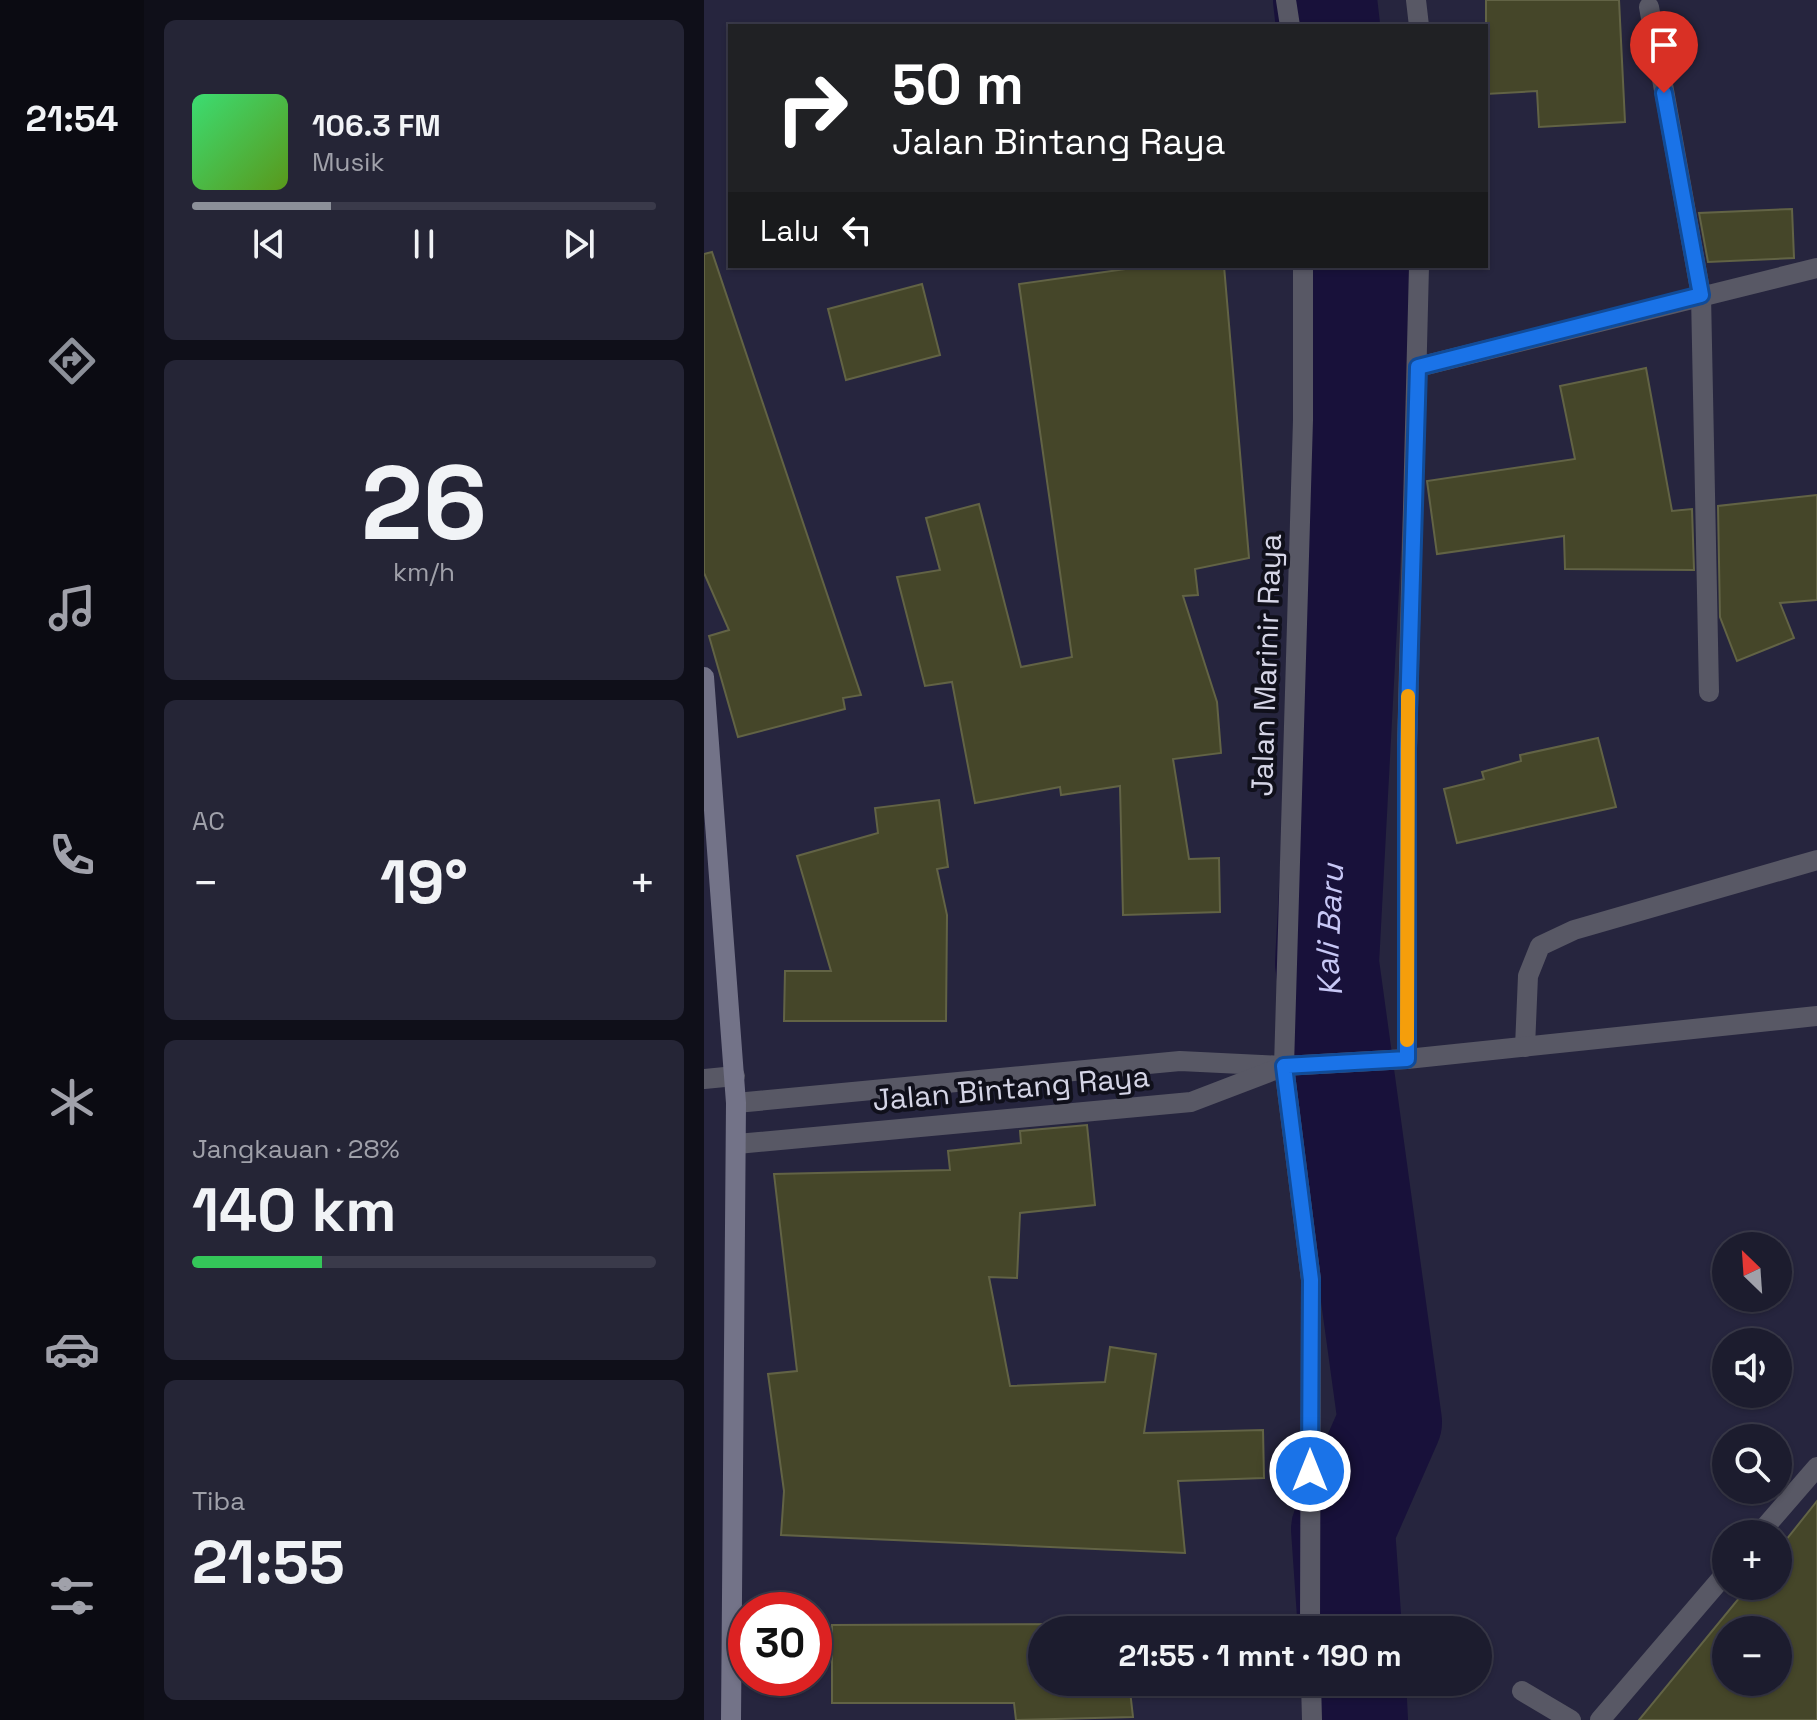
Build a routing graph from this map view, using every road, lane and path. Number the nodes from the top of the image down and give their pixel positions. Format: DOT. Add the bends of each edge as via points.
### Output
graph roads {
  1 [pos="1286,0"];
  2 [pos="1416,0"];
  3 [pos="1649,7"];
  4 [pos="1290,24"];
  5 [pos="1419,24"];
  6 [pos="1303,268"];
  7 [pos="1419,268"];
  8 [pos="1817,268"];
  9 [pos="1701,295"];
  10 [pos="1418,367"];
  11 [pos="705,681"];
  12 [pos="1709,692"];
  13 [pos="1817,860"];
  14 [pos="1813,1021"];
  15 [pos="1525,1047"];
  16 [pos="1407,1059"];
  17 [pos="1290,1066"];
  18 [pos="735,1076"];
  19 [pos="704,1079"];
  20 [pos="736,1103"];
  21 [pos="737,1144"];
  22 [pos="1817,1467"];
  23 [pos="1771,1520"];
  24 [pos="1712,1589"];
  25 [pos="1310,1616"];
  26 [pos="1522,1691"];
  27 [pos="1311,1696"];
  28 [pos="731,1720"];
  29 [pos="1312,1720"];
  30 [pos="1571,1720"];
  31 [pos="1600,1720"];
  1 -- 4 [label="street"];
  2 -- 5 [label="street"];
  3 -- 9 [label="street"];
  6 -- 17 [label="street, Jalan Marinir Raya"];
  7 -- 10 [label="street"];
  8 -- 9 [label="street"];
  9 -- 10 [label="street"];
  9 -- 12 [label="street"];
  10 -- 16 [label="street" via="1407,749"];
  11 -- 18 [label="street"];
  13 -- 15 [label="street" via="1574,930 1540,946 1528,976"];
  14 -- 15 [label="street, Jalan Bintang Raya"];
  15 -- 16 [label="street, Jalan Bintang Raya"];
  16 -- 17 [label="street, Jalan Bintang Raya"];
  17 -- 20 [label="street, Jalan Bintang Raya" via="1180,1061"];
  17 -- 21 [label="street, Jalan Bintang Raya" via="1191,1102"];
  17 -- 25 [label="street, Jalan Marinir Raya" via="1311,1280"];
  18 -- 19 [label="street"];
  18 -- 20 [label="street"];
  20 -- 21 [label="street"];
  21 -- 28 [label="street"];
  22 -- 23 [label="street"];
  24 -- 31 [label="street"];
  26 -- 30 [label="street"];
  27 -- 29 [label="street"];
}
